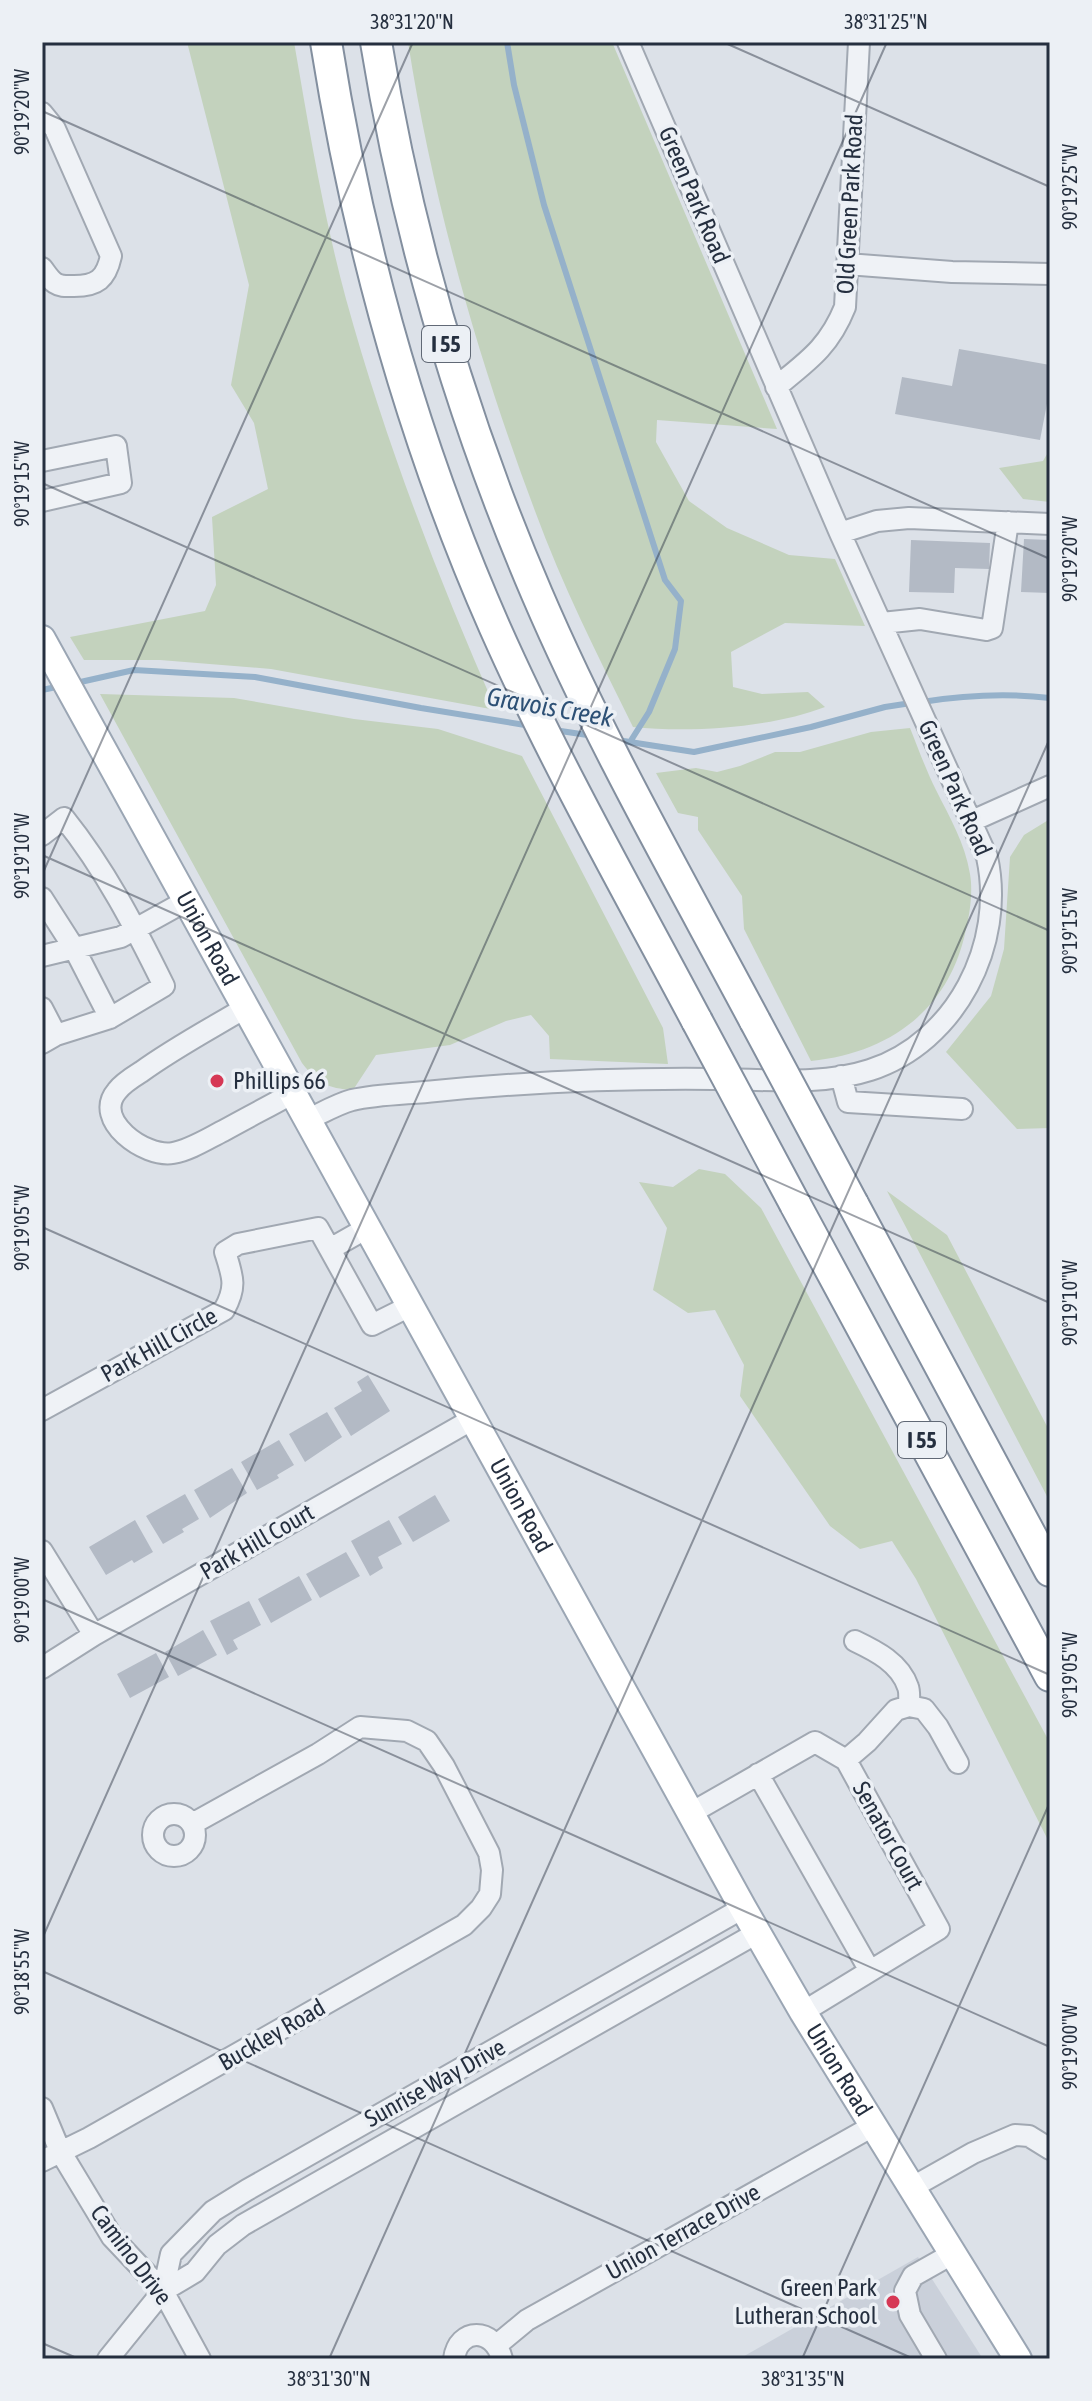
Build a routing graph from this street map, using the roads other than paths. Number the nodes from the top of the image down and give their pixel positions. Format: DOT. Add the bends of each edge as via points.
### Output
graph roads {
  1 [pos="326,42"];
  2 [pos="376,42"];
  3 [pos="628,42"];
  4 [pos="859,42"];
  5 [pos="42,113"];
  6 [pos="847,264"];
  7 [pos="42,268"];
  8 [pos="1050,274"];
  9 [pos="776,387"];
  10 [pos="42,461"];
  11 [pos="42,501"];
  12 [pos="1008,522"];
  13 [pos="1050,524"];
  14 [pos="840,533"];
  15 [pos="882,623"];
  16 [pos="42,639"];
  17 [pos="1050,786"];
  18 [pos="972,821"];
  19 [pos="42,835"];
  20 [pos="42,898"];
  21 [pos="186,901"];
  22 [pos="136,929"];
  23 [pos="74,948"];
  24 [pos="42,956"];
  25 [pos="42,1008"];
  26 [pos="245,1008"];
  27 [pos="110,1018"];
  28 [pos="49,1039"];
  29 [pos="841,1076"];
  30 [pos="293,1093"];
  31 [pos="962,1109"];
  32 [pos="307,1120"];
  33 [pos="367,1228"];
  34 [pos="330,1249"];
  35 [pos="410,1306"];
  36 [pos="42,1410"];
  37 [pos="473,1419"];
  38 [pos="42,1551"];
  39 [pos="1050,1571"];
  40 [pos="94,1635"];
  41 [pos="855,1641"];
  42 [pos="42,1668"];
  43 [pos="1050,1676"];
  44 [pos="909,1706"];
  45 [pos="846,1760"];
  46 [pos="958,1763"];
  47 [pos="758,1774"];
  48 [pos="691,1813"];
  49 [pos="192,1824"];
  50 [pos="743,1908"];
  51 [pos="757,1933"];
  52 [pos="870,1971"];
  53 [pos="803,2012"];
  54 [pos="42,2108"];
  55 [pos="873,2126"];
  56 [pos="1050,2149"];
  57 [pos="51,2156"];
  58 [pos="911,2188"];
  59 [pos="952,2254"];
  60 [pos="163,2291"];
  61 [pos="500,2352"];
  62 [pos="108,2359"];
  63 [pos="200,2359"];
  64 [pos="454,2359"];
  65 [pos="936,2359"];
  66 [pos="1018,2359"];
  1 -- 43 [label="highway, I 55, bridge" via="356,202 411,402 444,500 524,692"];
  2 -- 39 [label="highway, I 55, bridge" via="406,199 436,313 497,497 555,635 659,841"];
  3 -- 9 [label="street, Green Park Road"];
  4 -- 6 [label="street, Old Green Park Road"];
  5 -- 7 [label="street" via="55,129 111,256 103,277 86,286 57,285"];
  6 -- 8 [label="street"];
  6 -- 9 [label="street, Old Green Park Road" via="845,307 837,328"];
  9 -- 14 [label="street, Green Park Road"];
  10 -- 11 [label="street" via="116,446 121,483"];
  12 -- 13 [label="street"];
  12 -- 14 [label="street" via="909,518"];
  12 -- 15 [label="street" via="992,628 920,619"];
  14 -- 15 [label="street, Green Park Road"];
  15 -- 18 [label="street, Green Park Road"];
  16 -- 21 [label="main road, Union Road"];
  17 -- 18 [label="street"];
  18 -- 29 [label="street, Green Park Road" via="987,857 992,895 983,948 971,978 926,1040 890,1063"];
  19 -- 22 [label="street" via="64,818"];
  20 -- 23 [label="street"];
  21 -- 22 [label="street"];
  21 -- 26 [label="main road, Union Road"];
  22 -- 23 [label="street"];
  22 -- 27 [label="street" via="164,986"];
  23 -- 24 [label="street"];
  23 -- 27 [label="street"];
  25 -- 28 [label="street"];
  26 -- 30 [label="main road, Union Road"];
  26 -- 30 [label="street" via="118,1089 110,1113 145,1149 175,1153"];
  27 -- 28 [label="street"];
  29 -- 31 [label="street" via="848,1102"];
  29 -- 32 [label="street, Green Park Road" via="499,1085 351,1100"];
  30 -- 32 [label="main road, Union Road"];
  32 -- 33 [label="main road, Union Road"];
  33 -- 34 [label="street"];
  33 -- 35 [label="main road, Union Road"];
  34 -- 35 [label="street" via="372,1325"];
  34 -- 36 [label="street, Park Hill Circle" via="318,1228 238,1244 225,1252 233,1295 224,1310"];
  35 -- 37 [label="main road, Union Road"];
  37 -- 40 [label="street, Park Hill Court"];
  37 -- 48 [label="main road, Union Road"];
  38 -- 40 [label="street"];
  40 -- 42 [label="street, Park Hill Court"];
  41 -- 44 [label="street" via="896,1668 908,1687"];
  44 -- 45 [label="street" via="896,1710"];
  44 -- 46 [label="street" via="924,1709"];
  45 -- 47 [label="street, Senator Court" via="815,1742"];
  45 -- 52 [label="street, Senator Court" via="939,1929"];
  47 -- 48 [label="street, Senator Court"];
  47 -- 52 [label="street"];
  48 -- 50 [label="main road, Union Road"];
  49 -- 57 [label="street, Buckley Road" via="360,1727 407,1731 427,1741 444,1766 489,1853 490,1894 464,1925"];
  50 -- 51 [label="main road, Union Road"];
  50 -- 60 [label="street, Sunrise Way Drive" via="213,2211 171,2254"];
  51 -- 53 [label="main road, Union Road"];
  51 -- 60 [label="street, Sunrise Way Drive" via="243,2225 195,2272"];
  52 -- 53 [label="street, Senator Court"];
  53 -- 55 [label="main road, Union Road"];
  54 -- 57 [label="street, Camino Drive"];
  55 -- 58 [label="main road, Union Road"];
  55 -- 61 [label="street, Union Terrace Drive" via="527,2320"];
  56 -- 58 [label="street" via="1029,2136 1015,2135"];
  57 -- 60 [label="street, Camino Drive" via="112,2237"];
  58 -- 59 [label="main road, Union Road"];
  59 -- 65 [label="street" via="913,2276 905,2291 910,2315"];
  59 -- 66 [label="main road, Union Road"];
  60 -- 62 [label="street, Sunrise Way Drive"];
  60 -- 63 [label="street, Camino Drive"];
  61 -- 64 [label="street, Union Terrace Drive" via="486,2336 471,2335 459,2344"];
}
